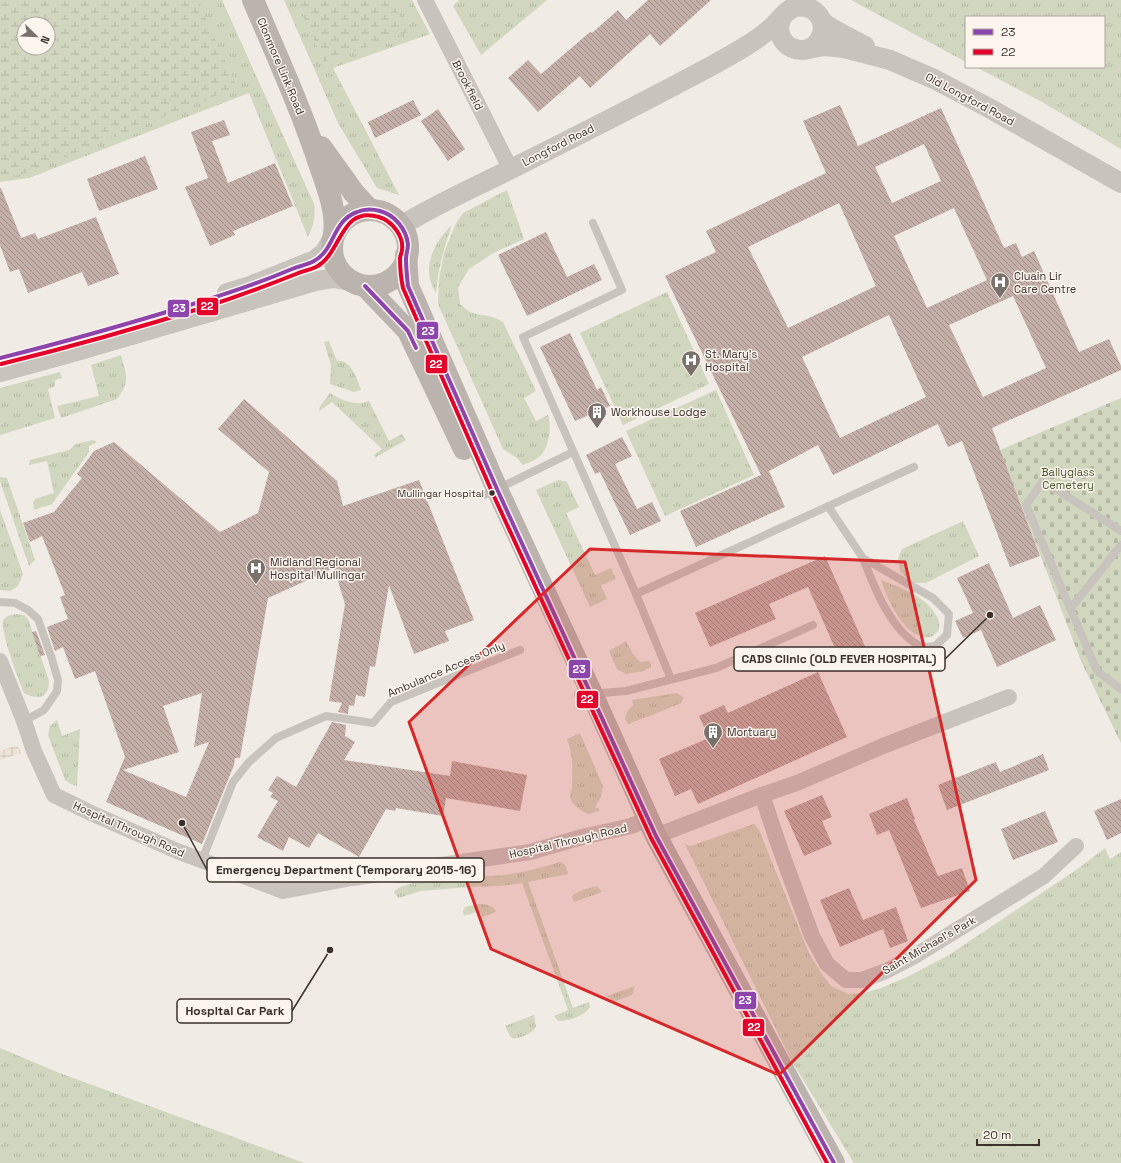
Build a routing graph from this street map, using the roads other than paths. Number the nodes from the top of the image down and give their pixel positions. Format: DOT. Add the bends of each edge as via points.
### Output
graph roads {
  1 [pos="253,0"];
  2 [pos="425,0"];
  3 [pos="792,8"];
  4 [pos="820,13"];
  5 [pos="800,48"];
  6 [pos="890,60"];
  7 [pos="716,63"];
  8 [pos="309,132"];
  9 [pos="511,170"];
  10 [pos="1121,182"];
  11 [pos="369,209"];
  12 [pos="593,223"];
  13 [pos="401,226"];
  14 [pos="333,237"];
  15 [pos="406,255"];
  16 [pos="360,284"];
  17 [pos="0,358"];
  18 [pos="0,372"];
  19 [pos="573,452"];
  20 [pos="914,467"];
  21 [pos="491,492"];
  22 [pos="828,506"];
  23 [pos="1121,531"];
  24 [pos="1121,545"];
  25 [pos="863,558"];
  26 [pos="636,594"];
  27 [pos="0,602"];
  28 [pos="1071,608"];
  29 [pos="813,625"];
  30 [pos="520,650"];
  31 [pos="0,660"];
  32 [pos="671,679"];
  33 [pos="1121,689"];
  34 [pos="585,694"];
  35 [pos="1009,696"];
  36 [pos="24,720"];
  37 [pos="762,795"];
  38 [pos="647,826"];
  39 [pos="1076,846"];
  40 [pos="202,860"];
  41 [pos="834,1163"];
  1 -- 8 [label="main road, Clonmore Link Road"];
  2 -- 9 [label="street, Brookfield"];
  3 -- 4 [label="street" via="808,7"];
  3 -- 5 [label="street" via="779,28 780,35 784,42"];
  3 -- 7 [label="street" via="762,36"];
  4 -- 5 [label="street" via="823,29 821,37 817,43"];
  4 -- 6 [label="street" via="838,32"];
  5 -- 6 [label="street, Old Longford Road" via="844,48"];
  5 -- 7 [label="street, Old Longford Road" via="760,48"];
  6 -- 10 [label="street, Old Longford Road" via="934,79 989,108"];
  7 -- 9 [label="street, Longford Road"];
  8 -- 11 [label="main road, Clonmore Link Road"];
  8 -- 14 [label="main road, Clonmore Link Road" via="333,210"];
  9 -- 13 [label="street, Longford Road"];
  11 -- 13 [label="main road" via="381,211"];
  11 -- 14 [label="main road" via="348,216"];
  12 -- 19 [label="lane" via="622,290 523,337"];
  13 -- 15 [label="main road" via="406,237"];
  14 -- 16 [label="main road" via="331,248 337,267 343,275"];
  14 -- 17 [label="street" via="324,253 315,260 250,286 174,310"];
  15 -- 16 [label="main road" via="398,272 392,278 376,286"];
  15 -- 21 [label="main road" via="408,286"];
  16 -- 18 [label="street" via="334,278 321,280"];
  16 -- 21 [label="main road" via="408,331"];
  19 -- 21 [label="lane"];
  19 -- 26 [label="lane"];
  20 -- 22 [label="lane"];
  21 -- 34 [label="main road"];
  22 -- 25 [label="lane"];
  22 -- 26 [label="lane"];
  23 -- 28 [label="lane" via="1043,481 1026,506"];
  24 -- 28 [label="lane"];
  25 -- 25 [label="lane" via="933,598 949,614 947,634 935,646 921,647 900,630 872,584"];
  26 -- 32 [label="lane"];
  27 -- 36 [label="lane" via="16,603 38,619 58,680 57,690 44,710"];
  28 -- 33 [label="lane" via="1097,671"];
  29 -- 32 [label="lane" via="716,668"];
  30 -- 40 [label="lane, Ambulance Access Only" via="391,702 373,723 326,716 276,738 249,762 233,782"];
  31 -- 36 [label="street, Hospital Through Road"];
  32 -- 34 [label="lane" via="626,691"];
  34 -- 38 [label="main road"];
  35 -- 37 [label="street"];
  36 -- 40 [label="street, Hospital Through Road" via="34,751 54,795"];
  37 -- 38 [label="street"];
  37 -- 39 [label="street, Saint Michael's Park" via="812,936 827,964 846,980 862,980 913,957 1044,876"];
  38 -- 40 [label="street, Hospital Through Road" via="631,826 530,852 352,878 283,891"];
  38 -- 41 [label="main road"];
}
